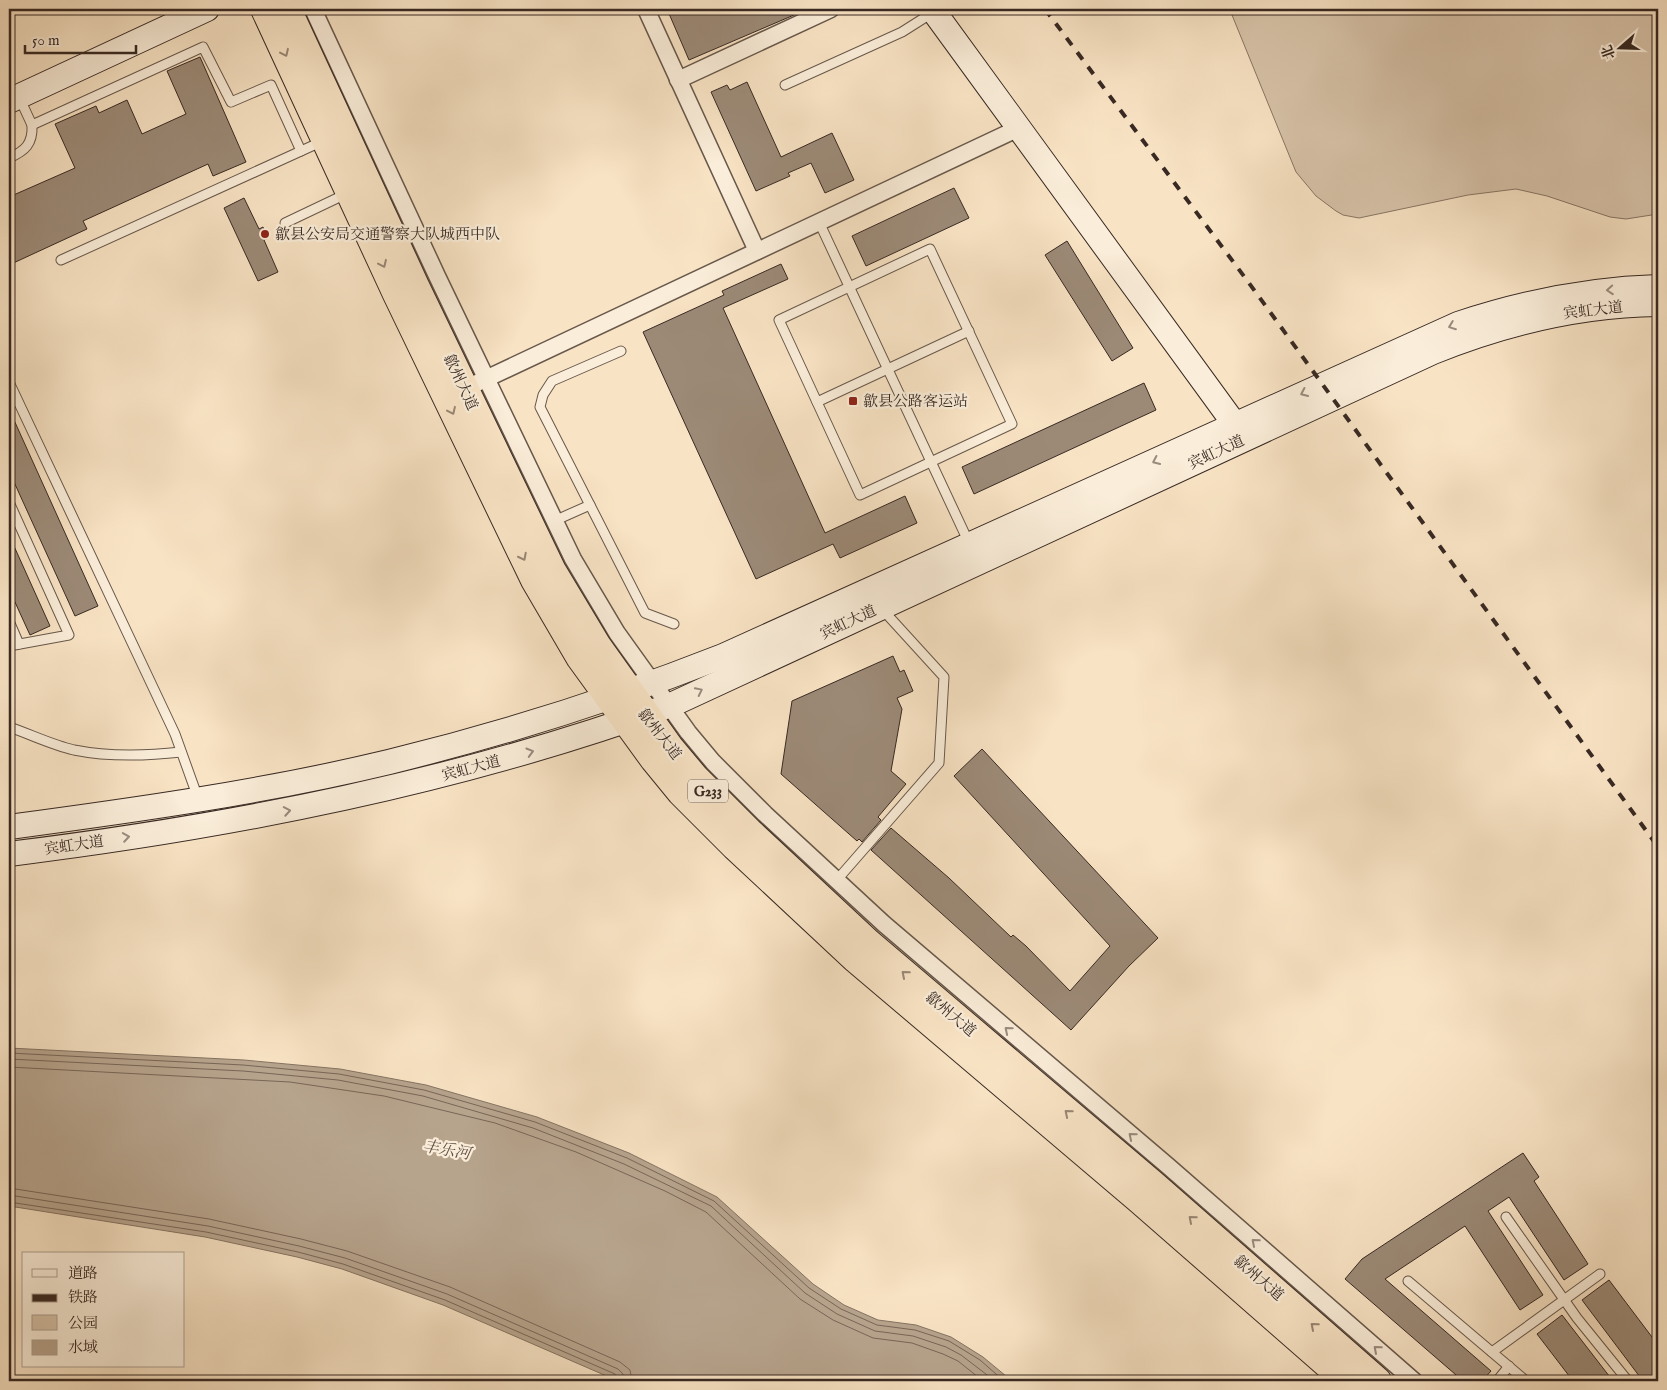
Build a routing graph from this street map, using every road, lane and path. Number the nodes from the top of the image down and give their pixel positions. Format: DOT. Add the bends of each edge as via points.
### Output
graph roads {
  1 [pos="207,9"];
  2 [pos="264,9"];
  3 [pos="286,9"];
  4 [pos="313,9"];
  5 [pos="646,9"];
  6 [pos="830,9"];
  7 [pos="933,10"];
  8 [pos="678,80"];
  9 [pos="784,85"];
  10 [pos="14,99"];
  11 [pos="32,125"];
  12 [pos="1019,128"];
  13 [pos="326,140"];
  14 [pos="301,152"];
  15 [pos="9,158"];
  16 [pos="350,193"];
  17 [pos="819,222"];
  18 [pos="285,223"];
  19 [pos="757,251"];
  20 [pos="61,260"];
  21 [pos="849,287"];
  22 [pos="1658,288"];
  23 [pos="1658,304"];
  24 [pos="969,331"];
  25 [pos="621,351"];
  26 [pos="888,369"];
  27 [pos="9,382"];
  28 [pos="475,384"];
  29 [pos="817,402"];
  30 [pos="1241,431"];
  31 [pos="931,462"];
  32 [pos="9,502"];
  33 [pos="590,505"];
  34 [pos="554,521"];
  35 [pos="970,546"];
  36 [pos="880,607"];
  37 [pos="9,621"];
  38 [pos="674,624"];
  39 [pos="19,644"];
  40 [pos="9,646"];
  41 [pos="629,691"];
  42 [pos="646,714"];
  43 [pos="9,726"];
  44 [pos="182,752"];
  45 [pos="198,799"];
  46 [pos="9,827"];
  47 [pos="9,854"];
  48 [pos="836,880"];
  49 [pos="1506,1217"];
  50 [pos="1600,1274"];
  51 [pos="1408,1282"];
  52 [pos="1564,1300"];
  53 [pos="1492,1352"];
  54 [pos="1509,1366"];
  55 [pos="1347,1381"];
  56 [pos="1377,1381"];
  57 [pos="1414,1381"];
  58 [pos="1497,1381"];
  59 [pos="1526,1381"];
  60 [pos="1628,1381"];
  1 -- 10 [label="main road"];
  2 -- 13 [label="highway, 歙州大道 / G233, one-way"];
  3 -- 28 [label="highway, 歙州大道 / G233"];
  4 -- 28 [label="street"];
  5 -- 8 [label="street"];
  6 -- 8 [label="street"];
  7 -- 9 [label="lane" via="902,32"];
  7 -- 12 [label="main road"];
  8 -- 19 [label="street"];
  10 -- 11 [label="lane"];
  11 -- 14 [label="lane" via="203,46 231,102 272,85"];
  11 -- 15 [label="lane" via="31,139 25,151"];
  12 -- 17 [label="street"];
  12 -- 30 [label="main road"];
  13 -- 14 [label="lane"];
  13 -- 16 [label="highway, 歙州大道 / G233"];
  14 -- 20 [label="lane"];
  16 -- 18 [label="lane"];
  16 -- 41 [label="highway, 歙州大道 / G233, one-way" via="514,540 557,619"];
  17 -- 19 [label="street"];
  17 -- 21 [label="lane"];
  19 -- 28 [label="street"];
  21 -- 24 [label="lane" via="930,249"];
  21 -- 26 [label="lane"];
  21 -- 29 [label="lane" via="779,320"];
  22 -- 30 [label="main road, 宾虹大道, one-way" via="1566,295 1492,313 1426,336"];
  23 -- 30 [label="main road, 宾虹大道" via="1568,312 1488,332"];
  24 -- 26 [label="lane"];
  24 -- 31 [label="lane" via="1012,424"];
  25 -- 33 [label="lane" via="552,381 541,401 540,407"];
  26 -- 29 [label="lane"];
  26 -- 31 [label="lane"];
  27 -- 44 [label="lane"];
  28 -- 34 [label="street"];
  28 -- 41 [label="highway, 歙州大道 / G233" via="552,571 597,646"];
  29 -- 31 [label="lane" via="860,495"];
  30 -- 35 [label="main road, 宾虹大道, one-way"];
  30 -- 36 [label="main road, 宾虹大道"];
  31 -- 35 [label="lane"];
  32 -- 39 [label="lane" via="69,635"];
  33 -- 34 [label="lane"];
  33 -- 38 [label="lane" via="644,613"];
  34 -- 41 [label="street" via="595,596"];
  35 -- 41 [label="main road, 宾虹大道" via="724,656"];
  42 -- 36 [label="main road, 宾虹大道, one-way"];
  36 -- 48 [label="lane" via="944,677 939,763"];
  37 -- 39 [label="lane"];
  39 -- 40 [label="lane"];
  41 -- 42 [label="highway, 歙州大道 / G233"];
  41 -- 45 [label="main road, 宾虹大道" via="495,734 389,762"];
  47 -- 42 [label="main road, 宾虹大道, one-way" via="162,832 340,800 502,760"];
  42 -- 48 [label="street" via="713,762"];
  42 -- 55 [label="highway, 歙州大道 / G233" via="681,792 797,905"];
  56 -- 42 [label="highway, 歙州大道 / G233, one-way" via="811,890 695,778"];
  43 -- 44 [label="lane" via="73,749 91,752 134,755"];
  44 -- 45 [label="lane"];
  45 -- 46 [label="main road, 宾虹大道"];
  57 -- 48 [label="street, one-way"];
  49 -- 52 [label="lane"];
  50 -- 52 [label="lane"];
  51 -- 53 [label="lane"];
  52 -- 53 [label="lane"];
  52 -- 60 [label="lane"];
  53 -- 54 [label="lane"];
  54 -- 58 [label="lane"];
  54 -- 59 [label="lane"];
}
